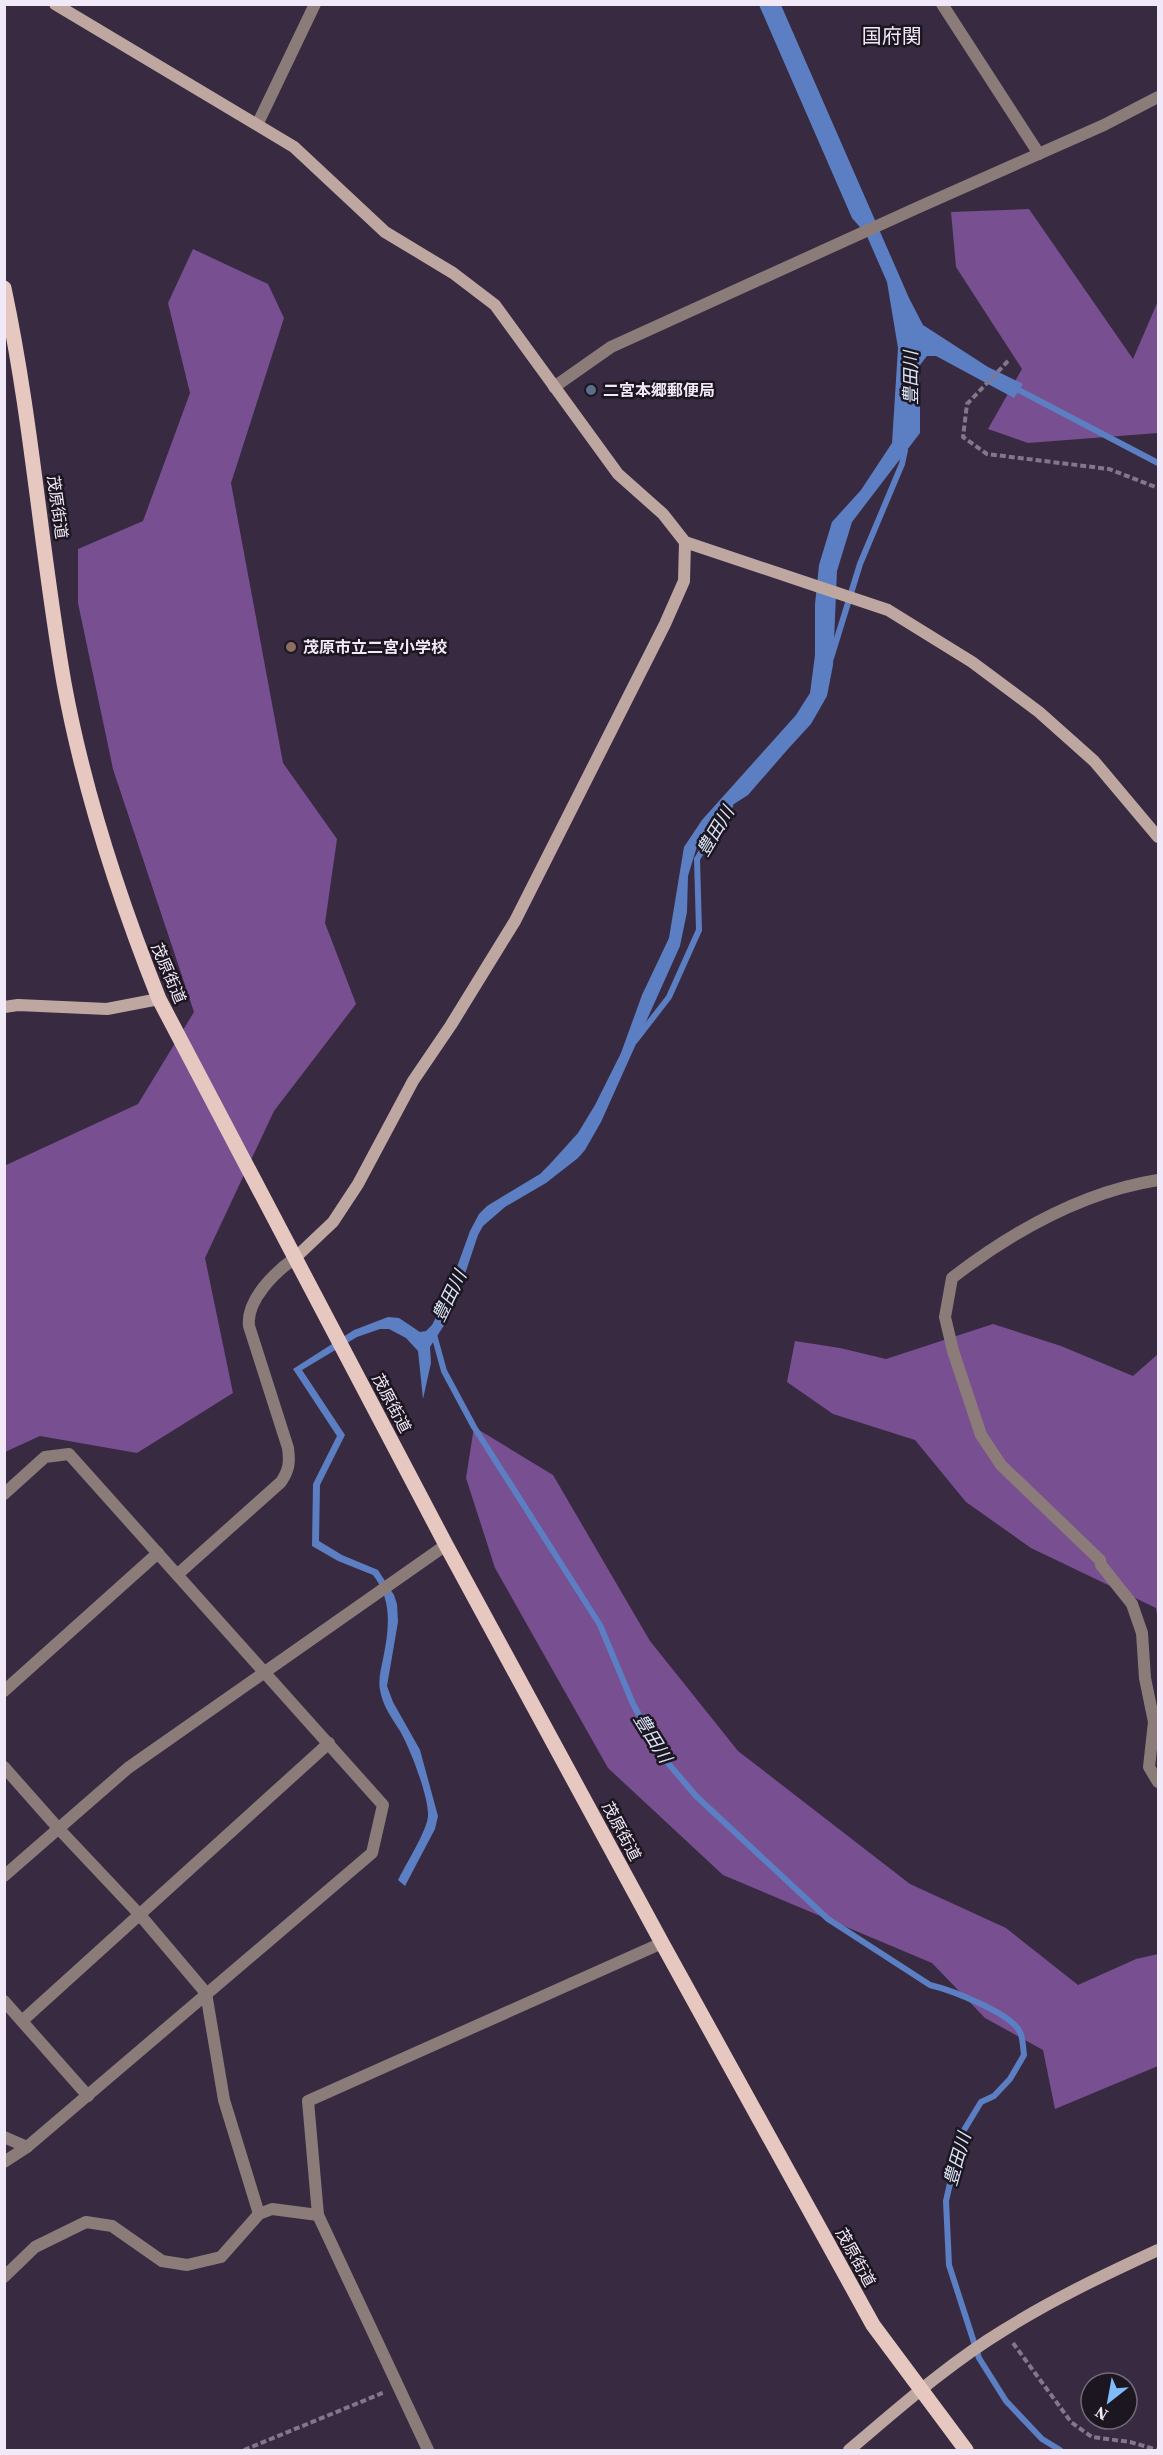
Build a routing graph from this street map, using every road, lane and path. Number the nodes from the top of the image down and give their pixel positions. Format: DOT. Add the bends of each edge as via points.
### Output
graph roads {
  1 [pos="55,4"];
  2 [pos="315,4"];
  3 [pos="942,4"];
  4 [pos="1158,98"];
  5 [pos="258,123"];
  6 [pos="1039,154"];
  7 [pos="4,288"];
  8 [pos="1008,361"];
  9 [pos="554,387"];
  10 [pos="1158,488"];
  11 [pos="685,542"];
  12 [pos="1158,837"];
  13 [pos="159,999"];
  14 [pos="4,1007"];
  15 [pos="1158,1180"];
  16 [pos="295,1258"];
  17 [pos="4,1494"];
  18 [pos="446,1545"];
  19 [pos="158,1553"];
  20 [pos="178,1574"];
  21 [pos="265,1670"];
  22 [pos="4,1691"];
  23 [pos="329,1743"];
  24 [pos="4,1767"];
  25 [pos="1158,1782"];
  26 [pos="58,1828"];
  27 [pos="4,1876"];
  28 [pos="140,1915"];
  29 [pos="662,1943"];
  30 [pos="206,1994"];
  31 [pos="4,2001"];
  32 [pos="22,2021"];
  33 [pos="88,2096"];
  34 [pos="4,2137"];
  35 [pos="27,2148"];
  36 [pos="4,2162"];
  37 [pos="259,2214"];
  38 [pos="318,2215"];
  39 [pos="1158,2250"];
  40 [pos="4,2277"];
  41 [pos="1003,2330"];
  42 [pos="399,2386"];
  43 [pos="920,2390"];
  44 [pos="244,2451"];
  45 [pos="428,2451"];
  46 [pos="849,2451"];
  47 [pos="966,2451"];
  48 [pos="1158,2451"];
  1 -- 5 [label="street"];
  2 -- 5 [label="street"];
  3 -- 6 [label="street"];
  4 -- 6 [label="street"];
  5 -- 9 [label="street" via="294,147 385,232 453,273 495,305"];
  6 -- 9 [label="street" via="611,347"];
  7 -- 13 [label="main road, 茂原街道" via="64,683 81,764 110,864"];
  8 -- 10 [label="path" via="967,404 963,437 987,453 1109,469"];
  9 -- 11 [label="street" via="618,474 663,514"];
  11 -- 12 [label="street" via="888,610 972,662 1094,760"];
  11 -- 16 [label="street" via="684,581 670,614 515,921 412,1081 358,1184 333,1222"];
  13 -- 14 [label="street" via="107,1009"];
  13 -- 16 [label="main road, 茂原街道"];
  15 -- 25 [label="street" via="1084,1199 971,1263 951,1278 945,1317 981,1435 1001,1465 1100,1560 1132,1604 1142,1633 1145,1678 1154,1722 1149,1767"];
  16 -- 18 [label="main road, 茂原街道"];
  16 -- 20 [label="street" via="268,1284 248,1315 288,1448 288,1471 281,1482"];
  17 -- 19 [label="street" via="45,1456 69,1454"];
  18 -- 21 [label="street"];
  18 -- 29 [label="main road, 茂原街道"];
  19 -- 20 [label="street"];
  19 -- 22 [label="street"];
  20 -- 21 [label="street"];
  21 -- 23 [label="street"];
  21 -- 26 [label="street" via="128,1768"];
  23 -- 28 [label="street"];
  23 -- 30 [label="street" via="383,1805 372,1853"];
  24 -- 26 [label="street"];
  26 -- 27 [label="street"];
  26 -- 28 [label="street"];
  28 -- 30 [label="street"];
  28 -- 32 [label="street"];
  29 -- 38 [label="street" via="308,2101"];
  29 -- 43 [label="main road, 茂原街道" via="873,2325"];
  30 -- 33 [label="street"];
  30 -- 37 [label="street" via="224,2100"];
  31 -- 32 [label="street"];
  32 -- 33 [label="street"];
  33 -- 35 [label="street"];
  34 -- 35 [label="street"];
  35 -- 36 [label="street"];
  37 -- 38 [label="street" via="272,2209"];
  37 -- 40 [label="street" via="221,2257 187,2265 162,2261 112,2226 86,2222 35,2247"];
  38 -- 42 [label="street"];
  39 -- 41 [label="street"];
  41 -- 43 [label="street"];
  41 -- 48 [label="path" via="1071,2422 1092,2437"];
  42 -- 44 [label="path"];
  42 -- 45 [label="street"];
  43 -- 46 [label="street"];
  43 -- 47 [label="main road, 茂原街道"];
}
